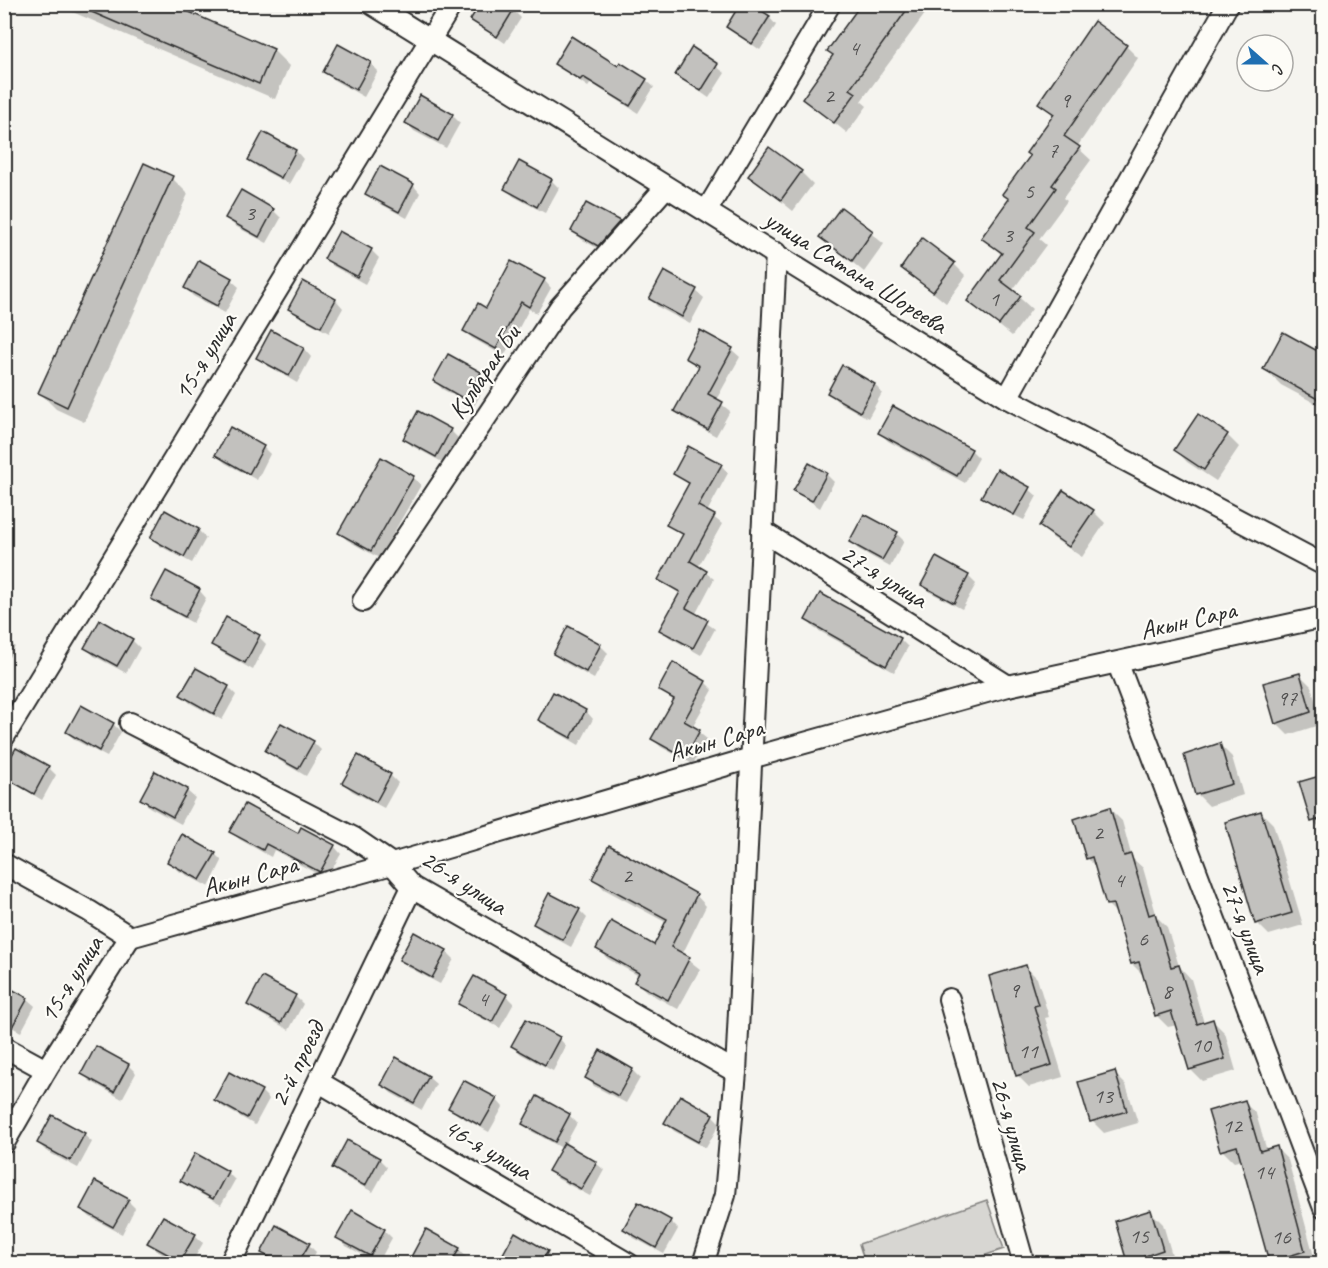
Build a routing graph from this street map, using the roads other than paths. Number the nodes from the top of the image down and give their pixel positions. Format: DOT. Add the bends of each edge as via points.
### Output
graph roads {
  1 [pos="372,4"];
  2 [pos="452,4"];
  3 [pos="830,4"];
  4 [pos="1228,4"];
  5 [pos="430,40"];
  6 [pos="666,187"];
  7 [pos="707,210"];
  8 [pos="776,254"];
  9 [pos="1007,398"];
  10 [pos="762,531"];
  11 [pos="1323,565"];
  12 [pos="363,601"];
  13 [pos="1323,617"];
  14 [pos="1118,664"];
  15 [pos="1008,686"];
  16 [pos="130,723"];
  17 [pos="4,737"];
  18 [pos="751,758"];
  19 [pos="4,864"];
  20 [pos="392,864"];
  21 [pos="412,887"];
  22 [pos="130,937"];
  23 [pos="949,999"];
  24 [pos="4,1047"];
  25 [pos="46,1070"];
  26 [pos="736,1072"];
  27 [pos="318,1082"];
  28 [pos="4,1143"];
  29 [pos="1323,1209"];
  30 [pos="230,1263"];
  31 [pos="629,1263"];
  32 [pos="702,1263"];
  33 [pos="1024,1263"];
  1 -- 5 [label="street, улица Сатана Шореева"];
  2 -- 5 [label="street, 15-я улица"];
  3 -- 7 [label="street"];
  4 -- 9 [label="street"];
  5 -- 6 [label="street, улица Сатана Шореева"];
  5 -- 17 [label="street, 15-я улица"];
  6 -- 7 [label="street, улица Сатана Шореева"];
  6 -- 12 [label="street, Кулбарак Би" via="560,307"];
  7 -- 8 [label="street, улица Сатана Шореева"];
  8 -- 9 [label="street, улица Сатана Шореева"];
  8 -- 10 [label="street"];
  9 -- 11 [label="street, улица Сатана Шореева"];
  10 -- 15 [label="street, 27-я улица"];
  10 -- 18 [label="street"];
  13 -- 14 [label="street, Акын Сара"];
  14 -- 15 [label="street, Акын Сара"];
  14 -- 29 [label="street, 27-я улица"];
  15 -- 18 [label="street, Акын Сара"];
  16 -- 20 [label="street, 26-я улица" via="354,838"];
  18 -- 20 [label="street, Акын Сара"];
  18 -- 26 [label="street"];
  19 -- 22 [label="street, 15-я улица"];
  20 -- 21 [label="street, 26-я улица"];
  20 -- 22 [label="street, Акын Сара"];
  21 -- 26 [label="street, 26-я улица"];
  21 -- 27 [label="street, 2-й проезд"];
  22 -- 25 [label="street, 15-я улица"];
  23 -- 33 [label="street, 26-я улица"];
  24 -- 25 [label="street"];
  25 -- 28 [label="street, 15-я улица"];
  26 -- 32 [label="street" via="725,1195"];
  27 -- 30 [label="street, 2-й проезд"];
  27 -- 31 [label="street, 46-я улица"];
}
